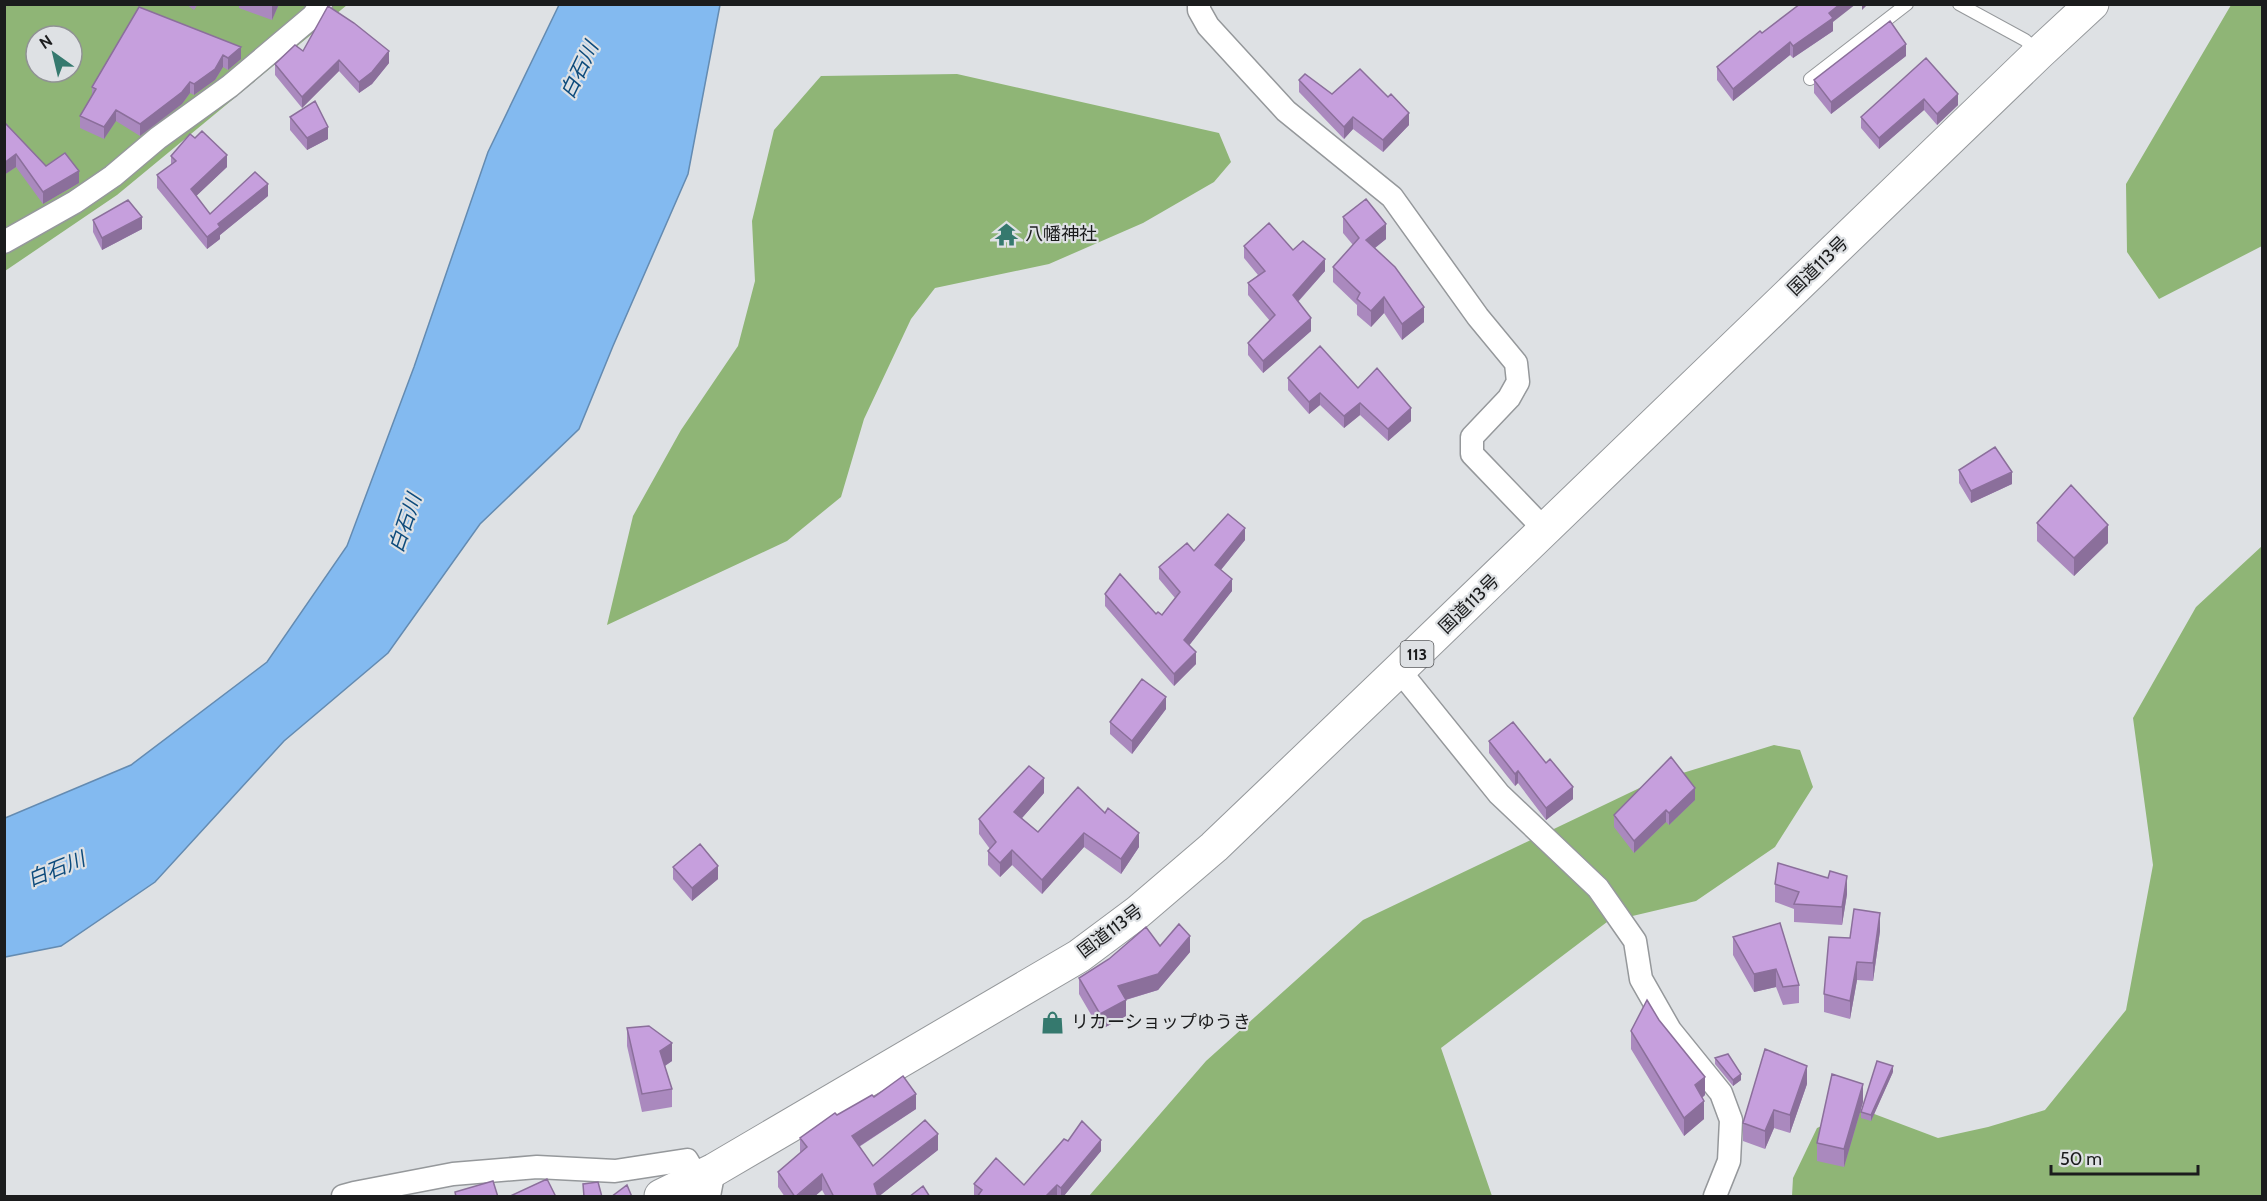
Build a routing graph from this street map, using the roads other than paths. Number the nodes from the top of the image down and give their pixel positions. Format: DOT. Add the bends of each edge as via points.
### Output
graph roads {
  1 [pos="321,4"];
  2 [pos="1199,4"];
  3 [pos="1907,4"];
  4 [pos="1959,4"];
  5 [pos="2092,4"];
  6 [pos="2039,53"];
  7 [pos="1810,80"];
  8 [pos="4,242"];
  9 [pos="1545,530"];
  10 [pos="1399,670"];
  11 [pos="707,1181"];
  12 [pos="343,1197"];
  13 [pos="661,1197"];
  14 [pos="1715,1197"];
  1 -- 8 [label="street" via="313,16 230,86 158,138 114,176"];
  2 -- 9 [label="street" via="1208,26 1286,111 1392,197 1516,363 1518,382 1509,398 1472,437 1472,454"];
  3 -- 7 [label="lane"];
  4 -- 6 [label="lane" via="2025,40"];
  5 -- 6 [label="highway, 国道113号 / 113"];
  6 -- 9 [label="highway, 国道113号 / 113"];
  9 -- 10 [label="highway, 国道113号 / 113"];
  10 -- 11 [label="highway, 国道113号 / 113" via="1214,846 1138,912 1079,956"];
  10 -- 14 [label="street" via="1499,794 1598,888 1635,941 1641,979 1670,1030 1721,1094 1731,1120 1729,1161"];
  11 -- 12 [label="street" via="687,1160 615,1171 537,1167 453,1174"];
  11 -- 13 [label="highway, 国道113号 / 113"];
}
